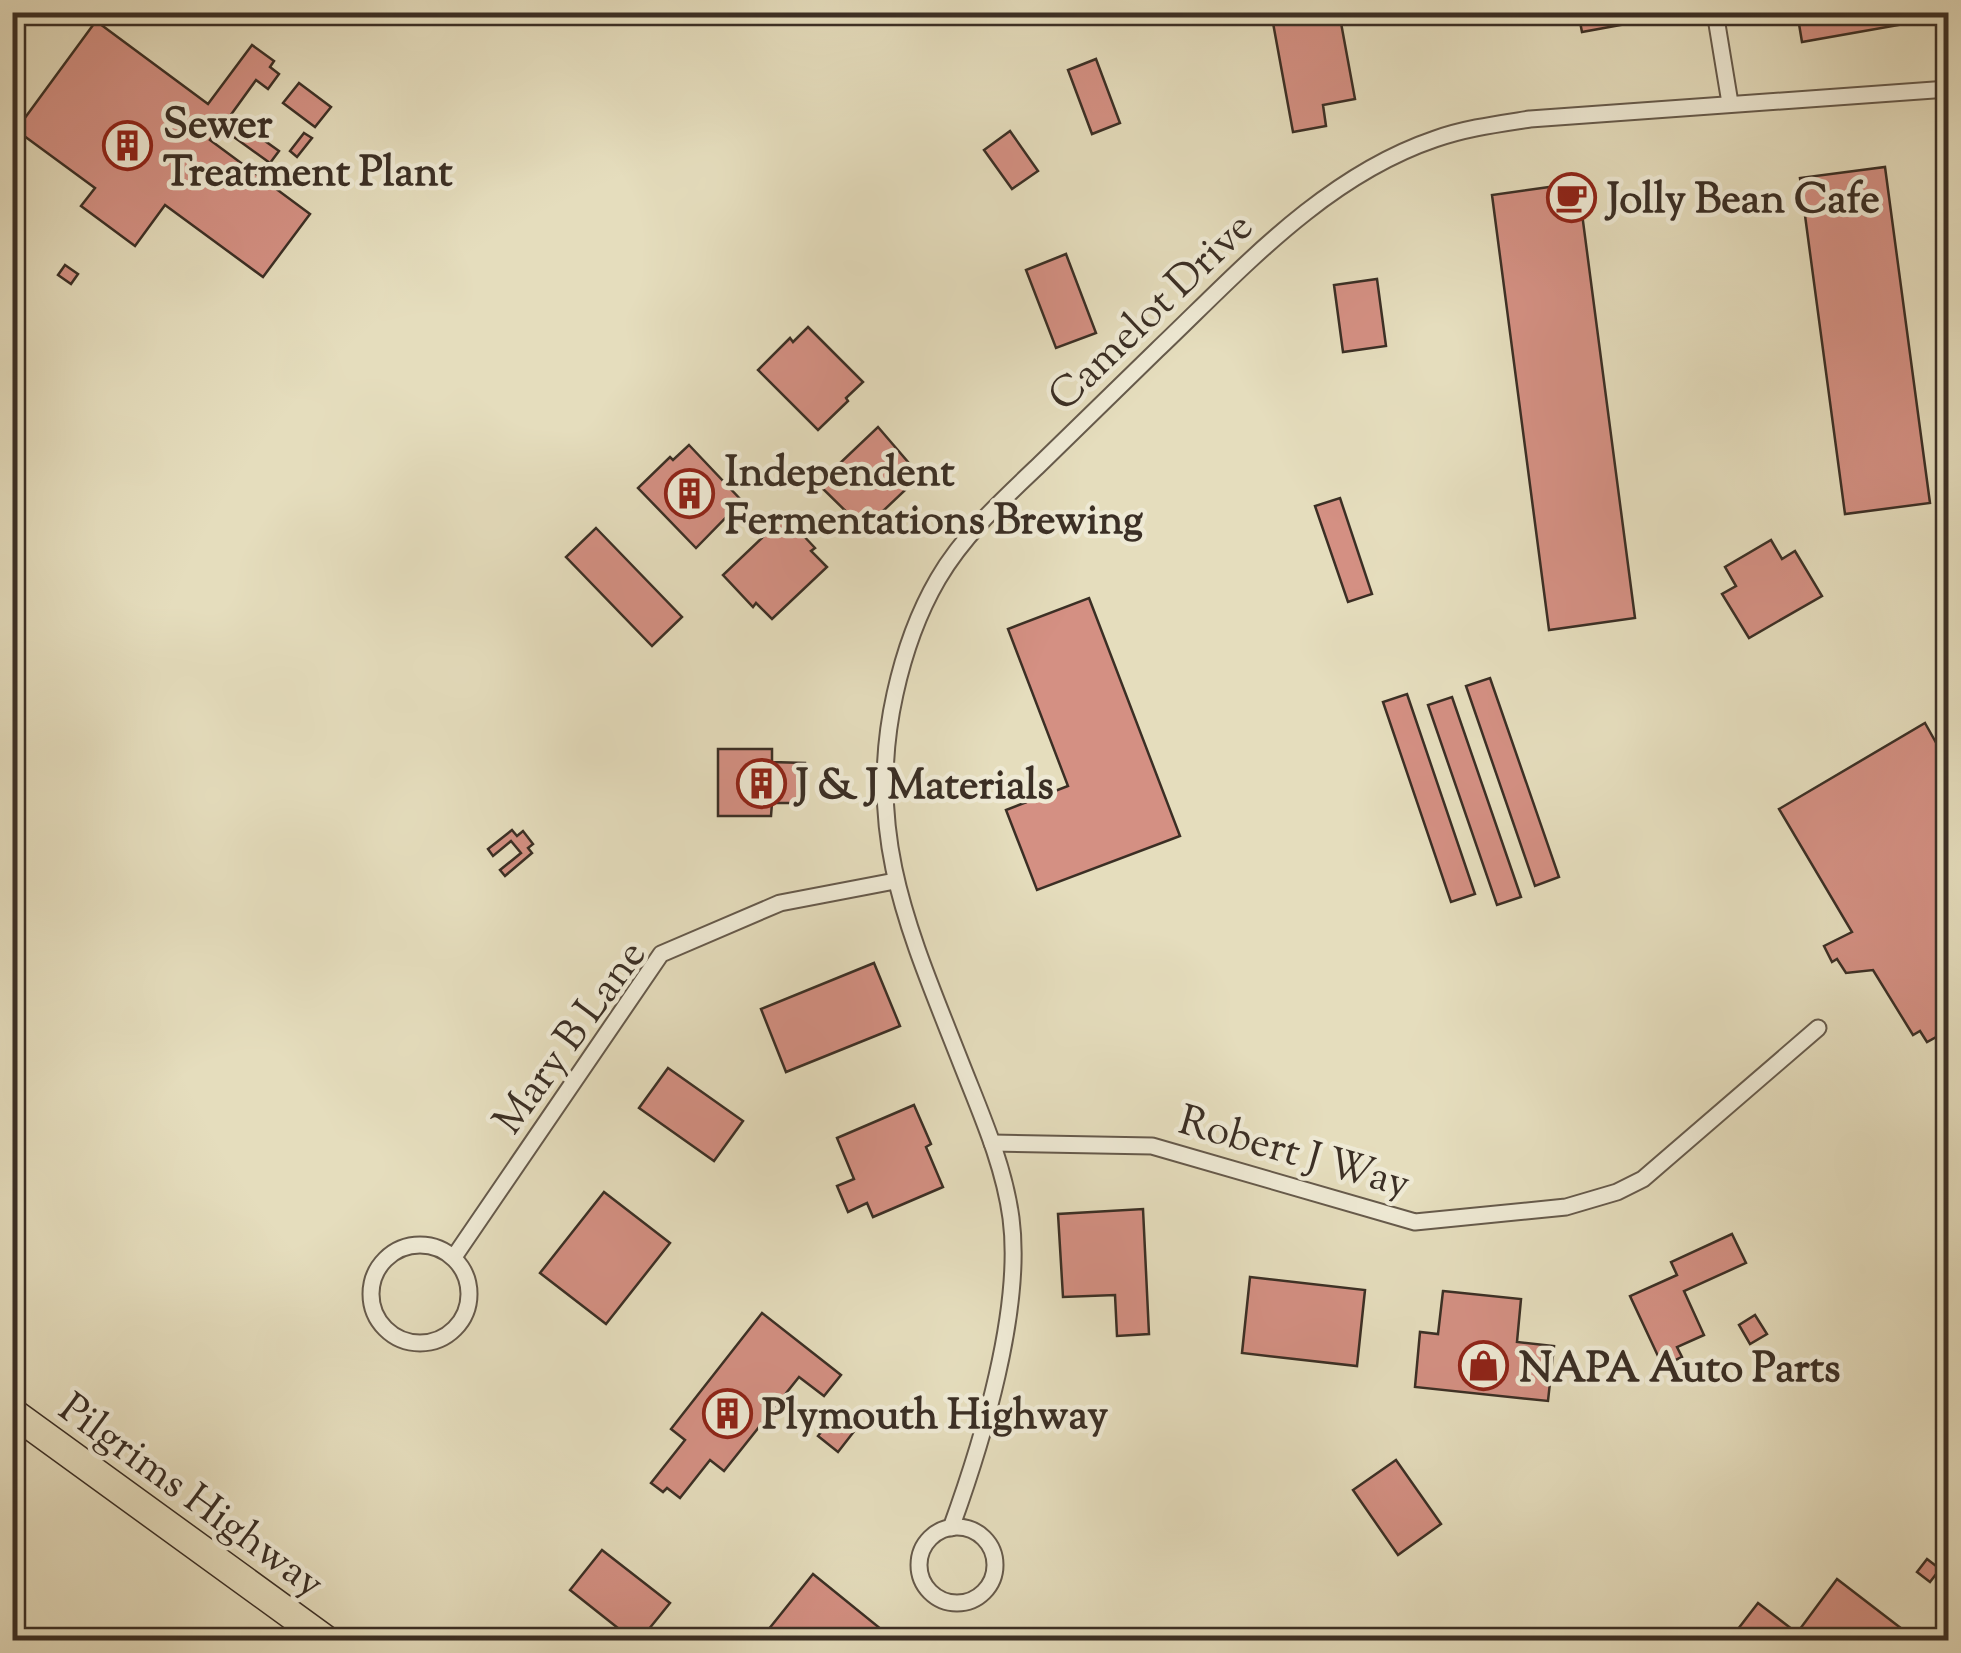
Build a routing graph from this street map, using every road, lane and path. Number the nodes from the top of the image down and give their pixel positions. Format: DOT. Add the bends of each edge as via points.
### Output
graph roads {
  1 [pos="1715,12"];
  2 [pos="1948,89"];
  3 [pos="1730,103"];
  4 [pos="895,882"];
  5 [pos="1818,1028"];
  6 [pos="992,1142"];
  7 [pos="454,1257"];
  8 [pos="12,1412"];
  9 [pos="951,1528"];
  10 [pos="326,1640"];
  1 -- 3 [label="street"];
  2 -- 3 [label="street, Camelot Drive"];
  3 -- 4 [label="street, Camelot Drive" via="1530,119 1447,135 1374,166 1281,232 1009,493 939,576 905,653 886,738 884,810"];
  4 -- 6 [label="street, Camelot Drive"];
  4 -- 7 [label="street, Mary B Lane" via="780,903 661,954"];
  5 -- 6 [label="street, Robert J Way" via="1644,1179 1566,1206 1415,1222 1152,1146"];
  6 -- 9 [label="street, Camelot Drive" via="1011,1216 1011,1291 980,1446"];
  7 -- 7 [label="street" via="441,1248 410,1245 395,1251 374,1274 378,1320 404,1340 421,1343 452,1332 463,1319 470,1286"];
  8 -- 10 [label="highway, Pilgrims Highway"];
  9 -- 9 [label="street, Camelot Drive" via="929,1539 919,1562 925,1587 958,1604 981,1595 995,1562 985,1540"];
}
